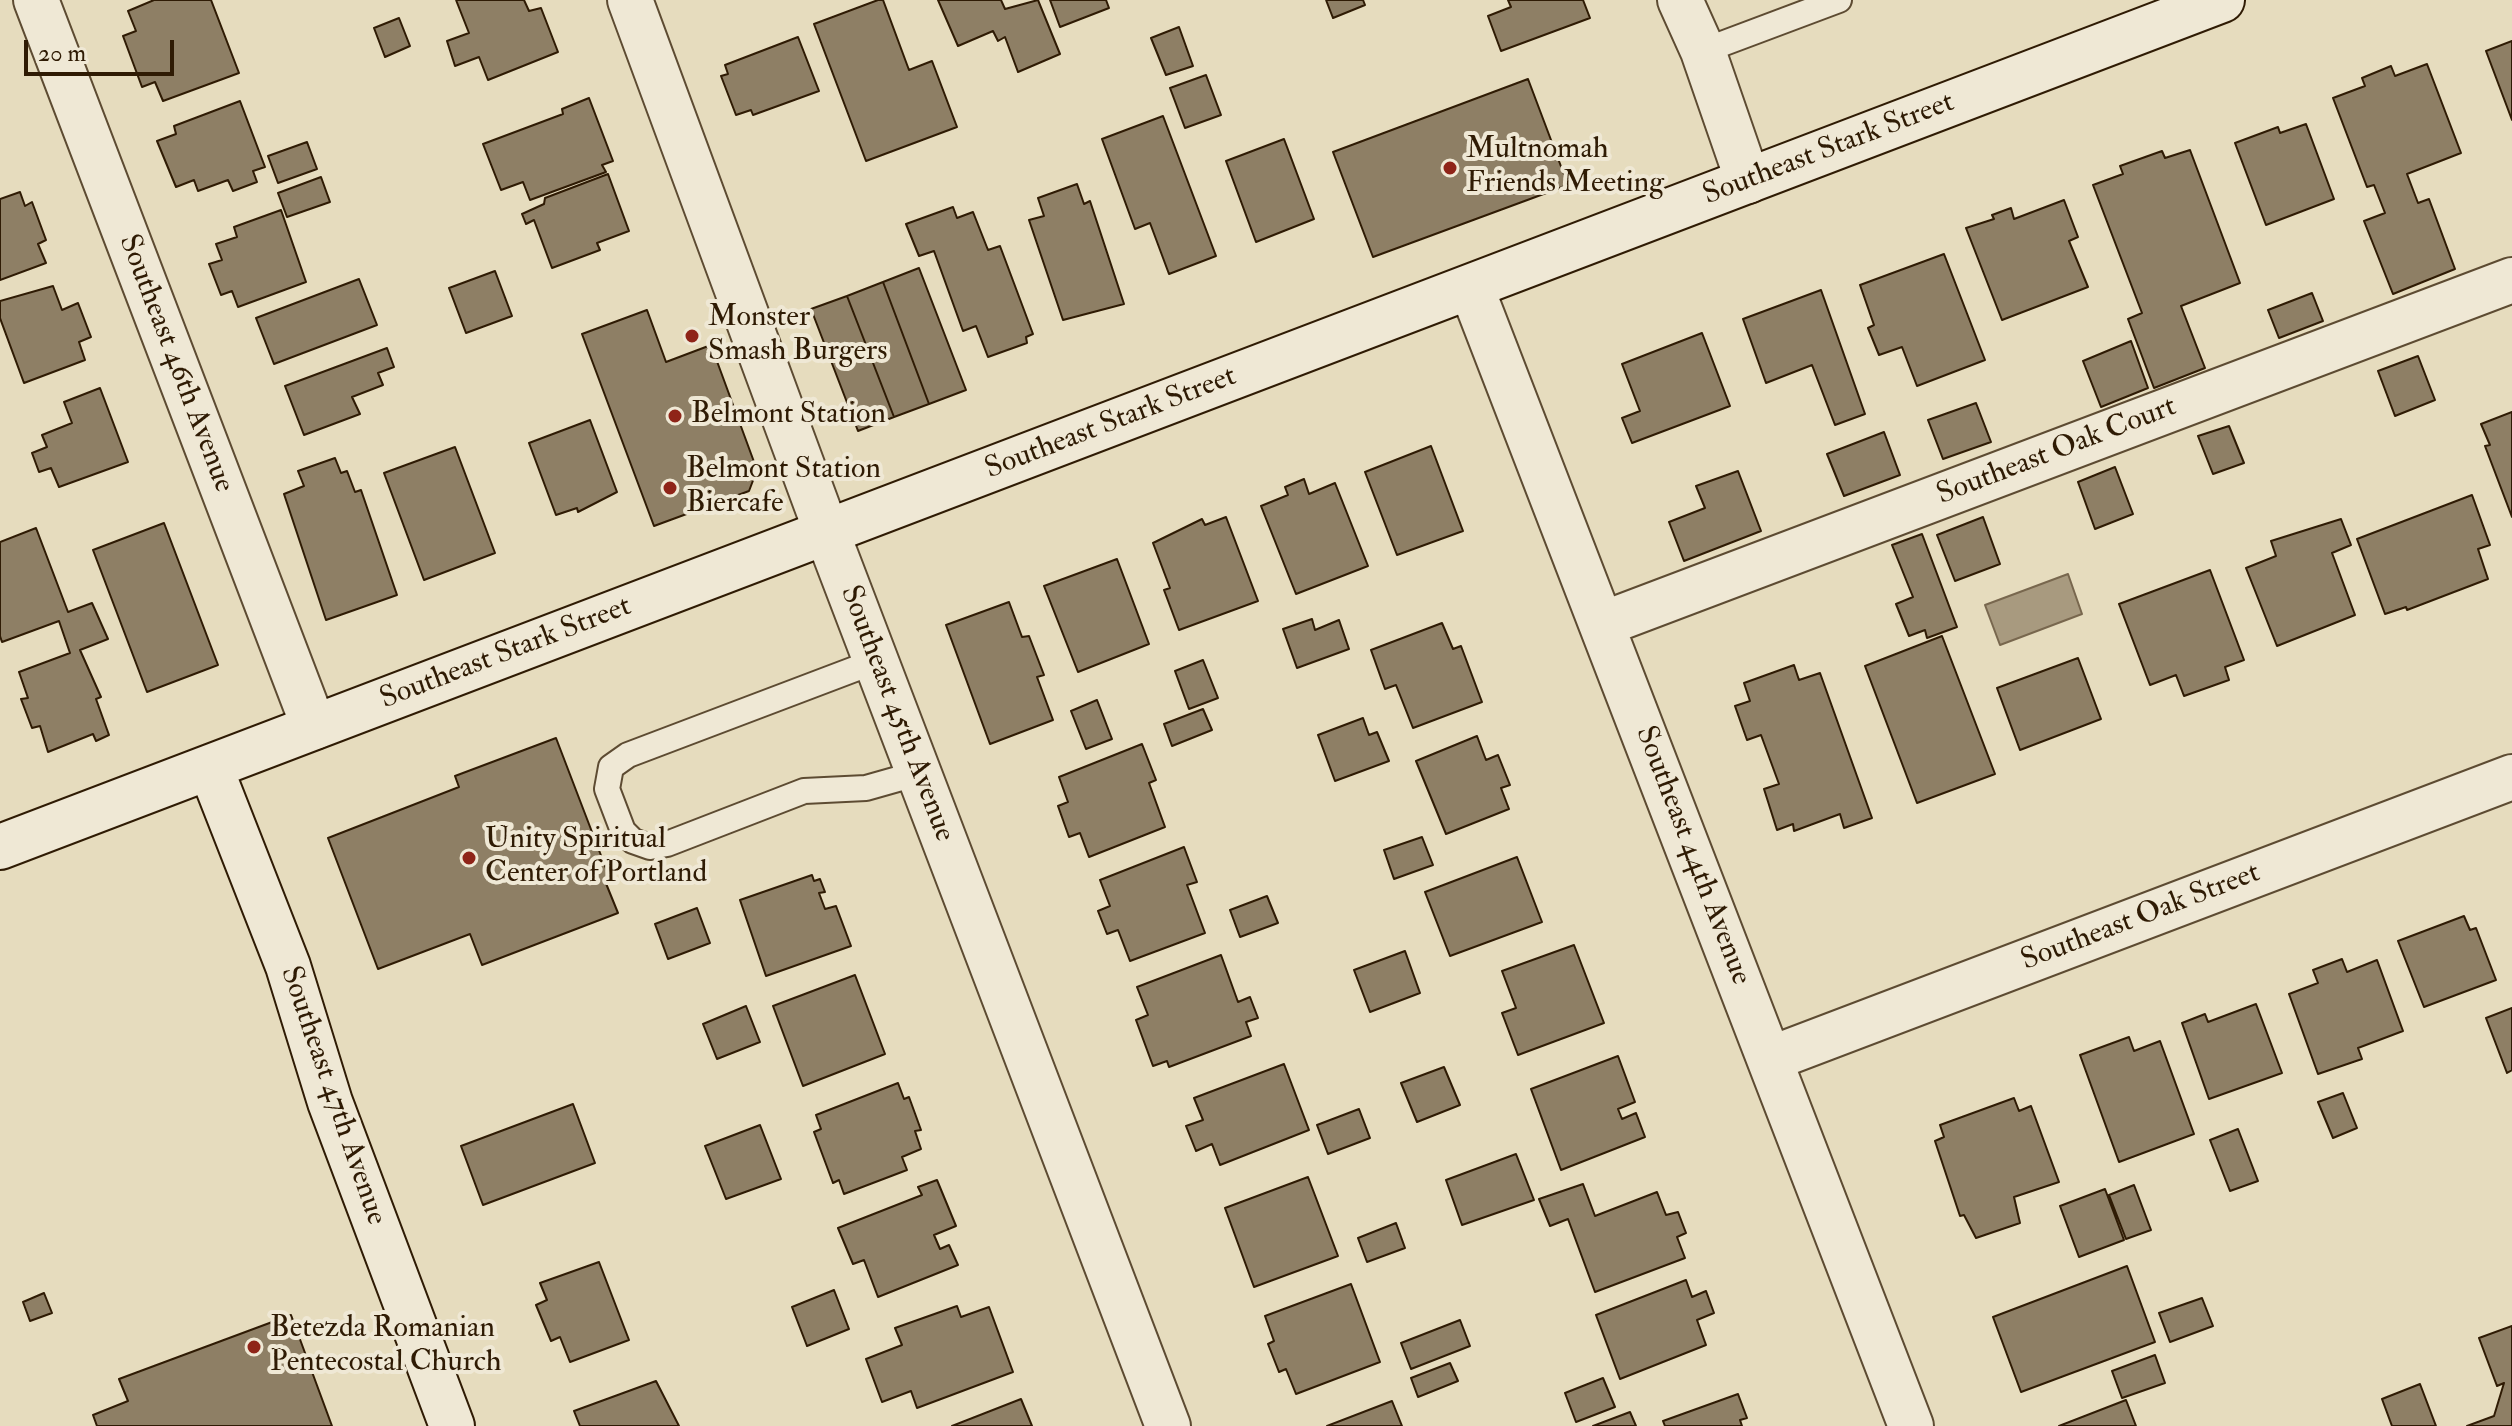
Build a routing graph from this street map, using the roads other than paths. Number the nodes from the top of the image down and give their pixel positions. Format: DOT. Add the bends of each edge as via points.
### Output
graph roads {
  1 [pos="36,0"];
  2 [pos="1680,0"];
  3 [pos="1839,0"];
  4 [pos="2222,0"];
  5 [pos="633,1"];
  6 [pos="1703,51"];
  7 [pos="1748,181"];
  8 [pos="2512,280"];
  9 [pos="1471,287"];
  10 [pos="827,533"];
  11 [pos="1603,624"];
  12 [pos="876,661"];
  13 [pos="314,727"];
  14 [pos="210,767"];
  15 [pos="919,773"];
  16 [pos="2512,777"];
  17 [pos="0,847"];
  18 [pos="1770,1059"];
  19 [pos="452,1426"];
  20 [pos="1168,1426"];
  21 [pos="1911,1426"];
  1 -- 13 [label="street, Southeast 46th Avenue"];
  2 -- 6 [label="street"];
  3 -- 6 [label="lane"];
  4 -- 7 [label="street, Southeast Stark Street"];
  5 -- 10 [label="street, Southeast 45th Avenue"];
  6 -- 7 [label="street"];
  7 -- 9 [label="street, Southeast Stark Street"];
  8 -- 11 [label="street, Southeast Oak Court"];
  9 -- 10 [label="street, Southeast Stark Street"];
  9 -- 11 [label="street, Southeast 44th Avenue"];
  10 -- 12 [label="street, Southeast 45th Avenue"];
  10 -- 13 [label="street, Southeast Stark Street"];
  11 -- 18 [label="street, Southeast 44th Avenue"];
  12 -- 15 [label="street, Southeast 45th Avenue"];
  12 -- 15 [label="lane" via="628,755 611,767 607,789 623,831 650,847 667,844 804,791 866,788"];
  13 -- 14 [label="street, Southeast Stark Street"];
  14 -- 17 [label="street, Southeast Stark Street"];
  14 -- 19 [label="street, Southeast 47th Avenue" via="288,966 330,1102"];
  15 -- 20 [label="street, Southeast 45th Avenue"];
  16 -- 18 [label="street, Southeast Oak Street"];
  18 -- 21 [label="street, Southeast 44th Avenue"];
}
